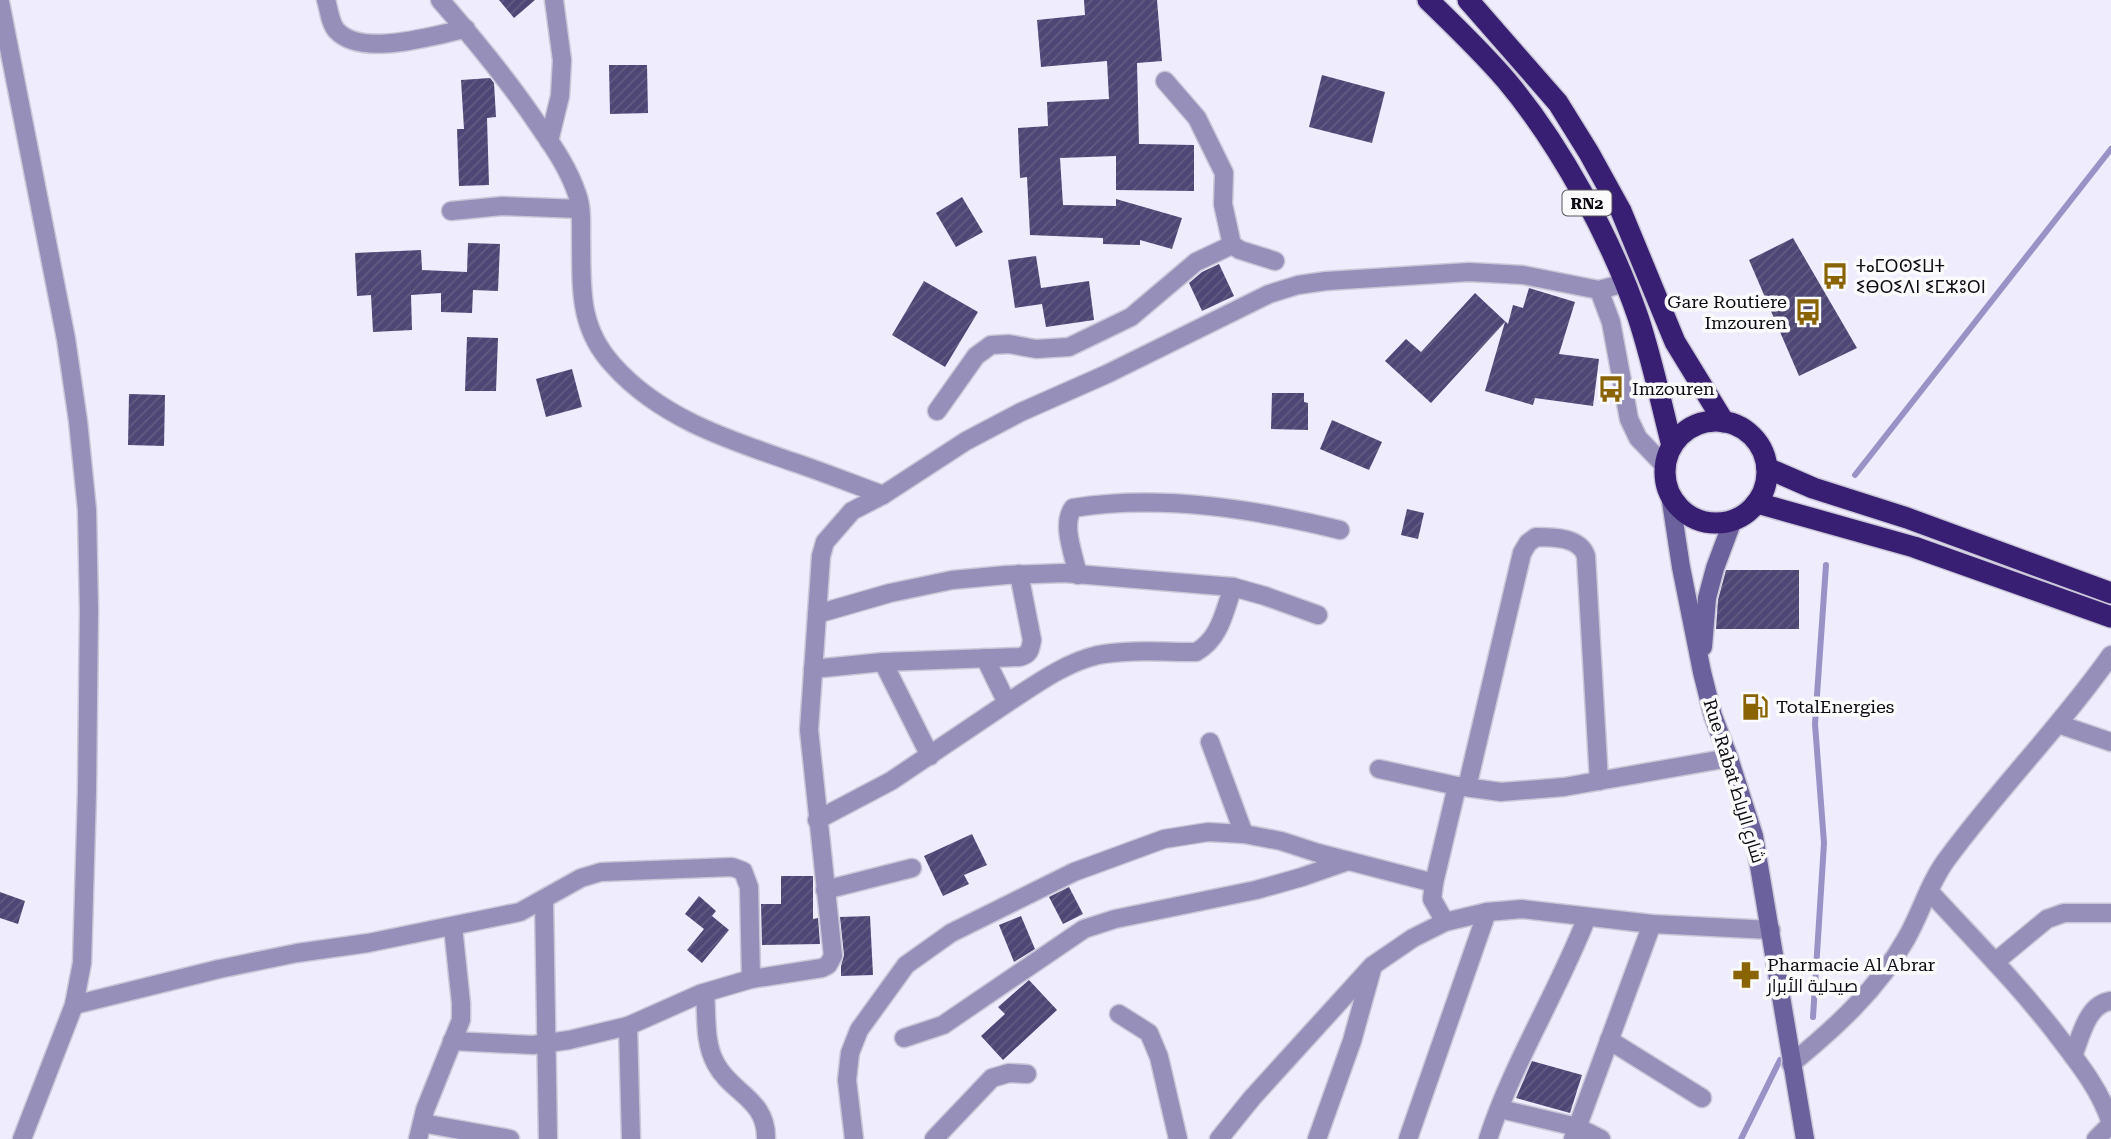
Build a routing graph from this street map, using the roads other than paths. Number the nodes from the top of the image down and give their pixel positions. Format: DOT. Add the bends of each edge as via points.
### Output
graph roads {
  1 [pos="326,0"];
  2 [pos="440,0"];
  3 [pos="554,0"];
  4 [pos="1428,0"];
  5 [pos="1468,0"];
  6 [pos="0,2"];
  7 [pos="466,29"];
  8 [pos="1165,81"];
  9 [pos="550,141"];
  10 [pos="580,209"];
  11 [pos="451,211"];
  12 [pos="1232,245"];
  13 [pos="1275,261"];
  14 [pos="1625,283"];
  15 [pos="1599,290"];
  16 [pos="937,411"];
  17 [pos="1724,422"];
  18 [pos="1669,456"];
  19 [pos="1767,467"];
  20 [pos="883,495"];
  21 [pos="1670,495"];
  22 [pos="1757,503"];
  23 [pos="1733,520"];
  24 [pos="1340,530"];
  25 [pos="1019,574"];
  26 [pos="1078,575"];
  27 [pos="1233,587"];
  28 [pos="2111,593"];
  29 [pos="817,614"];
  30 [pos="1318,615"];
  31 [pos="2111,617"];
  32 [pos="2111,655"];
  33 [pos="985,658"];
  34 [pos="883,662"];
  35 [pos="813,669"];
  36 [pos="1702,672"];
  37 [pos="1007,703"];
  38 [pos="2058,724"];
  39 [pos="1210,742"];
  40 [pos="2111,742"];
  41 [pos="930,756"];
  42 [pos="1730,758"];
  43 [pos="1379,769"];
  44 [pos="1599,781"];
  45 [pos="1462,787"];
  46 [pos="817,820"];
  47 [pos="1244,834"];
  48 [pos="1349,860"];
  49 [pos="912,868"];
  50 [pos="1434,883"];
  51 [pos="825,890"];
  52 [pos="1928,891"];
  53 [pos="544,899"];
  54 [pos="1487,912"];
  55 [pos="2111,913"];
  56 [pos="1587,917"];
  57 [pos="1445,922"];
  58 [pos="1652,924"];
  59 [pos="453,926"];
  60 [pos="1771,930"];
  61 [pos="1994,962"];
  62 [pos="1372,966"];
  63 [pos="751,979"];
  64 [pos="705,993"];
  65 [pos="2111,1001"];
  66 [pos="74,1004"];
  67 [pos="1119,1014"];
  68 [pos="628,1026"];
  69 [pos="904,1038"];
  70 [pos="1609,1040"];
  71 [pos="452,1041"];
  72 [pos="547,1043"];
  73 [pos="2073,1056"];
  74 [pos="1791,1064"];
  75 [pos="1027,1074"];
  76 [pos="1702,1098"];
  77 [pos="1500,1110"];
  78 [pos="2111,1124"];
  79 [pos="420,1131"];
  80 [pos="1575,1133"];
  81 [pos="22,1139"];
  82 [pos="510,1139"];
  83 [pos="548,1139"];
  84 [pos="631,1139"];
  85 [pos="766,1139"];
  86 [pos="854,1139"];
  87 [pos="934,1139"];
  88 [pos="1178,1139"];
  89 [pos="1219,1139"];
  90 [pos="1317,1139"];
  91 [pos="1408,1139"];
  92 [pos="1488,1139"];
  93 [pos="1601,1139"];
  94 [pos="1805,1139"];
  95 [pos="2096,1139"];
  1 -- 7 [label="street" via="334,29 349,40 370,45"];
  2 -- 7 [label="street"];
  3 -- 9 [label="street" via="562,60"];
  4 -- 14 [label="highway, RN2" via="1507,81 1541,127 1580,187"];
  5 -- 17 [label="highway, RN2" via="1558,103 1589,153 1620,211 1675,342"];
  6 -- 66 [label="street" via="66,339 87,510 84,917"];
  7 -- 9 [label="street"];
  8 -- 12 [label="street" via="1197,118 1224,173 1223,204"];
  9 -- 10 [label="street" via="579,196"];
  10 -- 11 [label="street" via="513,206"];
  10 -- 20 [label="street" via="586,320 612,365 654,401 690,422"];
  12 -- 13 [label="street"];
  12 -- 16 [label="street" via="1196,262 1131,317 1069,347 991,345 976,356"];
  14 -- 15 [label="street"];
  14 -- 18 [label="highway, RN2" via="1651,361"];
  15 -- 18 [label="street" via="1611,322 1629,419 1638,438"];
  15 -- 20 [label="street" via="1523,275 1469,272 1298,285 1269,294 1021,412"];
  17 -- 18 [label="highway" via="1687,431"];
  17 -- 19 [label="highway, RN2" via="1750,434"];
  18 -- 21 [label="highway, RN2" via="1666,481"];
  19 -- 22 [label="highway"];
  19 -- 28 [label="highway" via="1813,488"];
  20 -- 29 [label="street" via="852,511 825,542"];
  21 -- 23 [label="highway" via="1681,510 1697,519"];
  21 -- 36 [label="street, Rue Rabat شارع الرباط"];
  22 -- 23 [label="highway"];
  22 -- 31 [label="highway" via="1913,547"];
  23 -- 36 [label="street, Rue Rabat شارع الرباط" via="1707,598"];
  24 -- 26 [label="street" via="1281,515 1214,507 1160,503 1073,508 1068,526"];
  25 -- 26 [label="street"];
  25 -- 29 [label="street" via="952,580"];
  25 -- 33 [label="street" via="1030,650 1020,657"];
  26 -- 27 [label="street"];
  27 -- 30 [label="street"];
  27 -- 37 [label="street" via="1208,646 1196,652 1095,656 1064,668"];
  29 -- 35 [label="street"];
  32 -- 38 [label="street"];
  33 -- 34 [label="street"];
  33 -- 37 [label="street"];
  34 -- 35 [label="street"];
  34 -- 41 [label="street"];
  35 -- 46 [label="street" via="809,730"];
  36 -- 42 [label="street, Rue Rabat شارع الرباط"];
  37 -- 41 [label="street"];
  38 -- 40 [label="street"];
  38 -- 52 [label="street" via="1953,851"];
  39 -- 47 [label="street"];
  41 -- 46 [label="street"];
  42 -- 44 [label="street"];
  42 -- 60 [label="street, Rue Rabat شارع الرباط" via="1754,836"];
  43 -- 45 [label="street"];
  44 -- 45 [label="street" via="1501,792"];
  44 -- 45 [label="street" via="1584,548 1574,542 1536,537 1522,553"];
  45 -- 50 [label="street"];
  46 -- 51 [label="street"];
  47 -- 48 [label="street"];
  47 -- 86 [label="street" via="1208,832 1164,839 1074,872 951,933 906,965 859,1030 850,1053 847,1080"];
  48 -- 50 [label="street"];
  48 -- 69 [label="street" via="1256,890 1084,929 943,1026"];
  49 -- 51 [label="street"];
  50 -- 57 [label="street" via="1432,899"];
  51 -- 63 [label="street" via="833,956 828,965"];
  52 -- 61 [label="street"];
  52 -- 74 [label="street" via="1905,942 1880,978 1836,1027"];
  53 -- 59 [label="street" via="520,912"];
  53 -- 63 [label="street" via="581,877 601,872 733,867 743,871 749,887"];
  53 -- 72 [label="street"];
  54 -- 56 [label="street" via="1522,909"];
  54 -- 57 [label="street"];
  54 -- 91 [label="street"];
  55 -- 61 [label="street" via="2064,913 2047,919"];
  56 -- 58 [label="street"];
  56 -- 77 [label="street"];
  57 -- 62 [label="street"];
  58 -- 60 [label="street"];
  58 -- 70 [label="street"];
  59 -- 66 [label="street" via="245,964"];
  59 -- 71 [label="street" via="461,1020"];
  60 -- 74 [label="street, Rue Rabat شارع الرباط"];
  61 -- 73 [label="street"];
  62 -- 89 [label="street"];
  62 -- 90 [label="street" via="1352,1041"];
  63 -- 64 [label="street"];
  64 -- 68 [label="street"];
  64 -- 85 [label="street" via="709,1048 716,1064 763,1116"];
  65 -- 73 [label="street" via="2092,1011"];
  66 -- 81 [label="street"];
  67 -- 88 [label="street" via="1149,1033"];
  68 -- 72 [label="street"];
  68 -- 84 [label="street"];
  70 -- 76 [label="street"];
  70 -- 80 [label="street"];
  71 -- 72 [label="street"];
  71 -- 79 [label="street"];
  72 -- 83 [label="street"];
  73 -- 78 [label="street"];
  74 -- 94 [label="street, Rue Rabat شارع الرباط"];
  75 -- 87 [label="street" via="992,1078"];
  77 -- 80 [label="street"];
  77 -- 92 [label="street"];
  78 -- 95 [label="street"];
  79 -- 82 [label="street"];
  80 -- 93 [label="street"];
}
